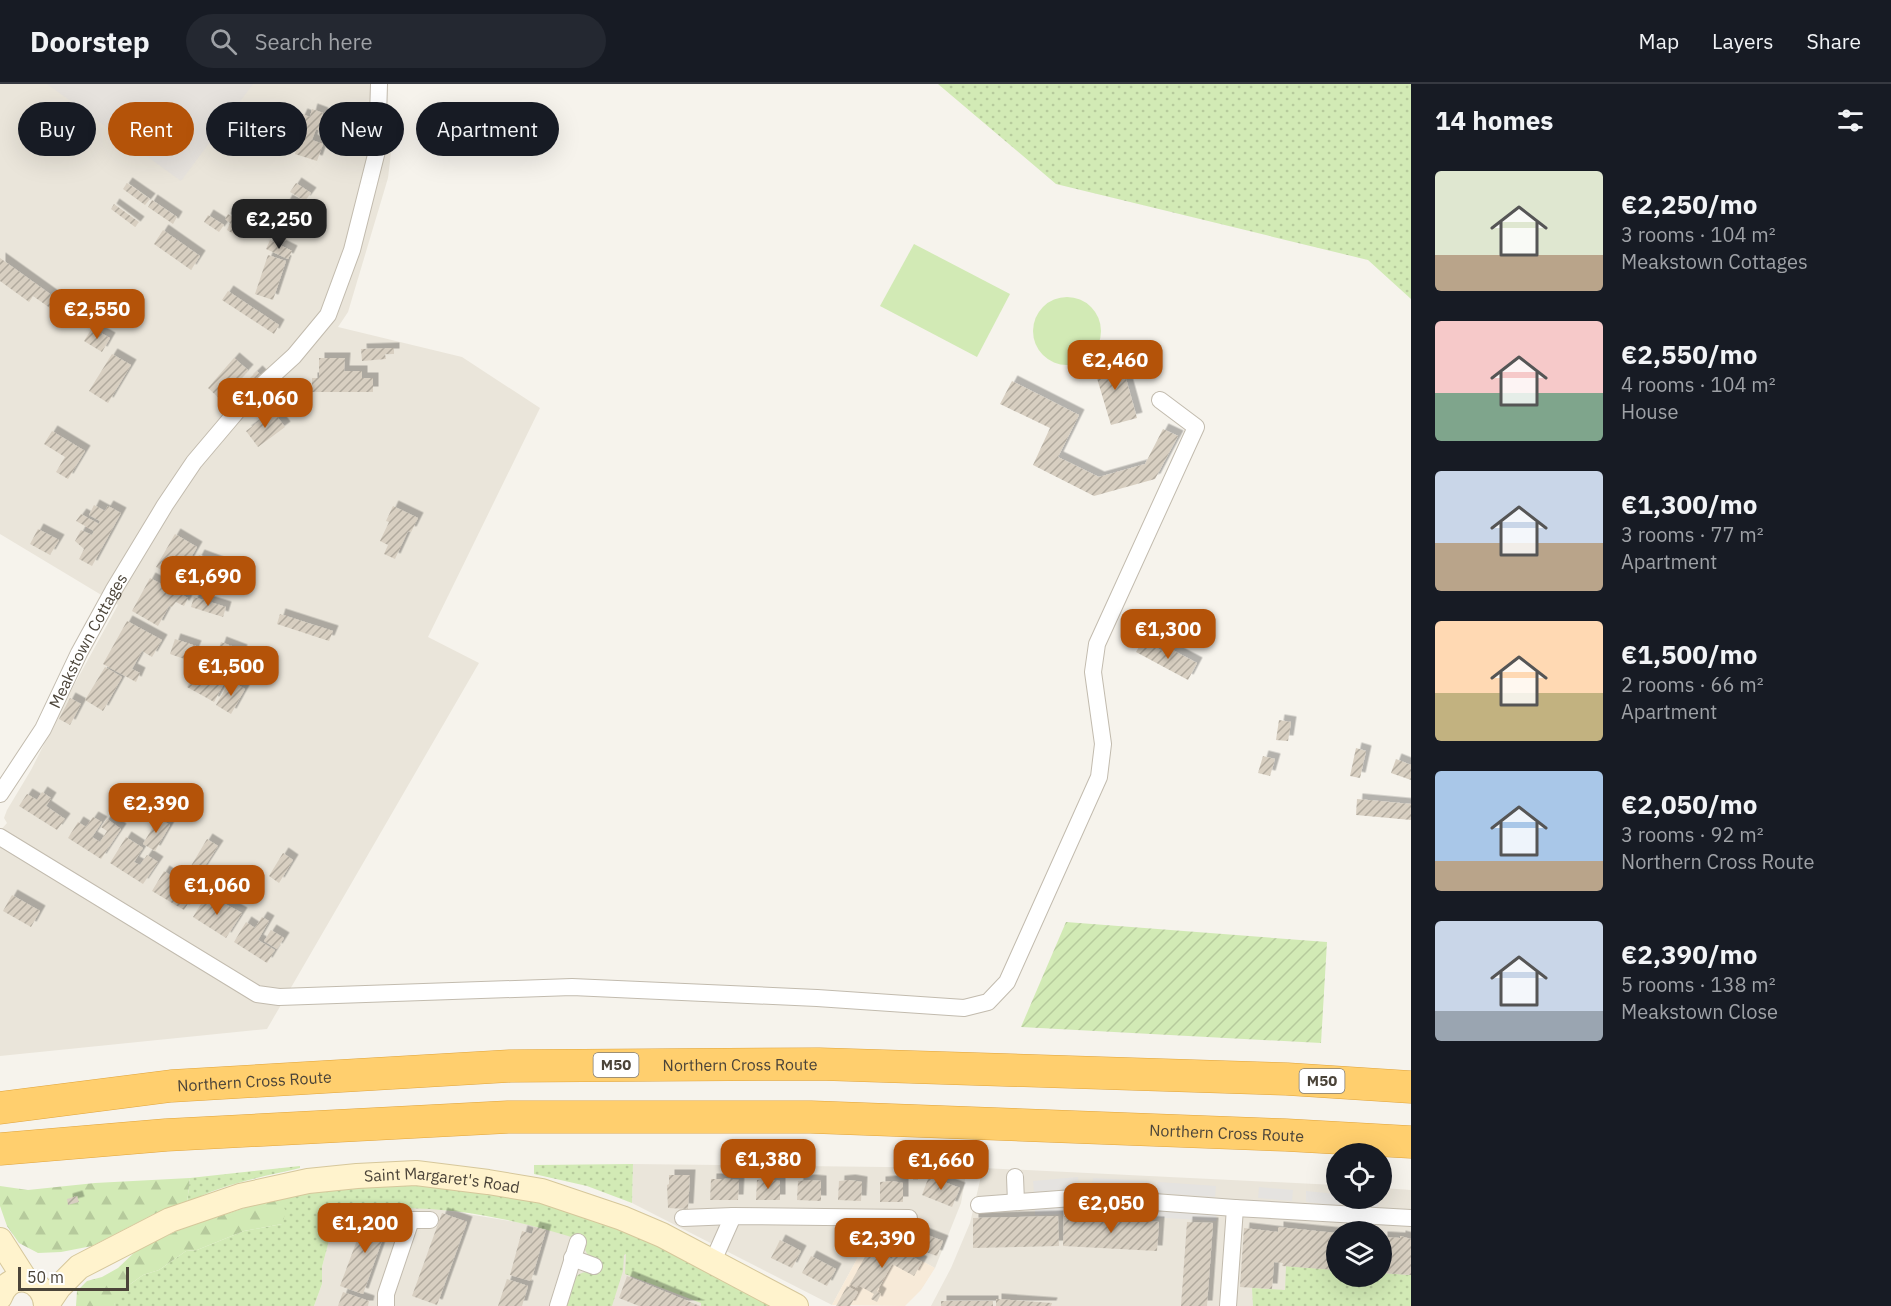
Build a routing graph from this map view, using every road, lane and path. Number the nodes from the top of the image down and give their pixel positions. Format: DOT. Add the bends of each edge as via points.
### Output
graph roads {
  1 [pos="379,84"];
  2 [pos="1160,400"];
  3 [pos="0,794"];
  4 [pos="0,837"];
  5 [pos="1411,1087"];
  6 [pos="0,1108"];
  7 [pos="1411,1142"];
  8 [pos="0,1149"];
  9 [pos="1015,1177"];
  10 [pos="1016,1202"];
  11 [pos="979,1205"];
  12 [pos="1235,1208"];
  13 [pos="390,1215"];
  14 [pos="733,1216"];
  15 [pos="683,1218"];
  16 [pos="909,1218"];
  17 [pos="1411,1218"];
  18 [pos="411,1220"];
  19 [pos="430,1220"];
  20 [pos="0,1240"];
  21 [pos="578,1242"];
  22 [pos="572,1258"];
  23 [pos="713,1261"];
  24 [pos="594,1266"];
  25 [pos="79,1267"];
  26 [pos="28,1280"];
  27 [pos="0,1293"];
  28 [pos="46,1306"];
  29 [pos="386,1306"];
  30 [pos="558,1306"];
  31 [pos="796,1306"];
  32 [pos="1228,1306"];
  1 -- 3 [label="street, Meakstown Cottages" via="377,151 352,250 328,315 294,356 249,397 194,462 113,591 43,729"];
  2 -- 4 [label="street" via="1196,427 1097,644 1093,672 1103,744 1099,777 1007,981 988,1002 964,1008 572,987 290,997 257,994"];
  5 -- 6 [label="highway, Northern Cross Route / M50" via="1287,1078 819,1064 510,1066 171,1086"];
  7 -- 8 [label="highway, Northern Cross Route" via="811,1117 508,1117 166,1135"];
  9 -- 10 [label="street"];
  10 -- 11 [label="street"];
  10 -- 12 [label="street" via="1086,1197"];
  12 -- 17 [label="street"];
  12 -- 32 [label="street"];
  13 -- 18 [label="street"];
  14 -- 15 [label="street"];
  14 -- 16 [label="street"];
  14 -- 23 [label="street"];
  18 -- 19 [label="street"];
  18 -- 29 [label="street" via="386,1294"];
  20 -- 26 [label="main road"];
  21 -- 22 [label="street"];
  22 -- 24 [label="street"];
  22 -- 30 [label="street"];
  23 -- 25 [label="main road, Saint Margaret's Road" via="622,1218 542,1191 416,1173 308,1181 240,1196 170,1220"];
  23 -- 31 [label="main road, Saint Margaret's Road"];
  25 -- 26 [label="main road, Saint Margaret's Road"];
  25 -- 28 [label="main road, Saint Margaret's Road"];
  26 -- 27 [label="main road, Saint Margaret's Road" via="10,1283"];
  26 -- 28 [label="main road" via="43,1291"];
}
